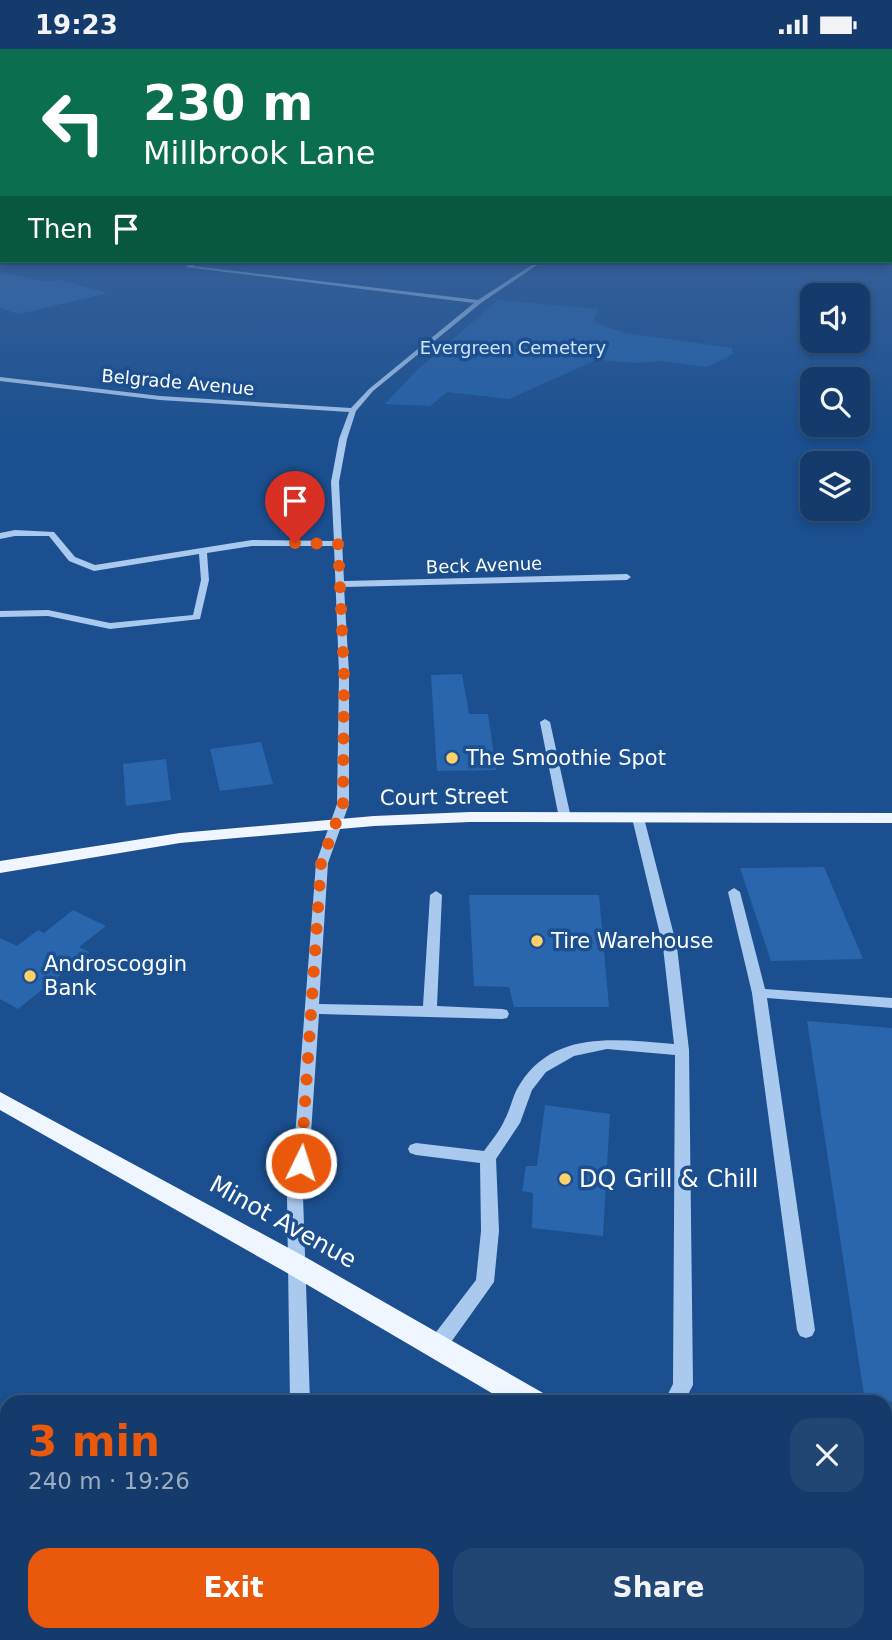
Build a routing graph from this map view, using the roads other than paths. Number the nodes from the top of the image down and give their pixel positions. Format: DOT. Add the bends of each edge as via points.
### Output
graph roads {
  1 [pos="431,296"];
  2 [pos="488,296"];
  3 [pos="479,302"];
  4 [pos="0,379"];
  5 [pos="353,410"];
  6 [pos="0,536"];
  7 [pos="338,544"];
  8 [pos="203,550"];
  9 [pos="627,577"];
  10 [pos="341,584"];
  11 [pos="0,614"];
  12 [pos="545,722"];
  13 [pos="565,818"];
  14 [pos="638,818"];
  15 [pos="892,818"];
  16 [pos="336,824"];
  17 [pos="0,867"];
  18 [pos="734,892"];
  19 [pos="436,895"];
  20 [pos="759,993"];
  21 [pos="892,1003"];
  22 [pos="312,1009"];
  23 [pos="430,1011"];
  24 [pos="502,1014"];
  25 [pos="682,1050"];
  26 [pos="0,1100"];
  27 [pos="416,1149"];
  28 [pos="488,1158"];
  29 [pos="298,1266"];
  30 [pos="806,1330"];
  31 [pos="437,1346"];
  32 [pos="300,1395"];
  33 [pos="521,1395"];
  34 [pos="678,1395"];
  1 -- 3 [label="street"];
  2 -- 3 [label="street"];
  3 -- 5 [label="street"];
  4 -- 5 [label="street, Belgrade Avenue" via="160,398"];
  5 -- 7 [label="street" via="337,462"];
  6 -- 8 [label="street" via="51,534 72,559 94,568"];
  7 -- 8 [label="street" via="252,543"];
  7 -- 10 [label="street"];
  8 -- 11 [label="street" via="205,580 197,617 110,626 48,613"];
  9 -- 10 [label="street, Beck Avenue"];
  10 -- 16 [label="street" via="343,804"];
  12 -- 13 [label="street"];
  13 -- 14 [label="main road, Court Street"];
  13 -- 16 [label="main road, Court Street"];
  14 -- 15 [label="main road, Court Street"];
  14 -- 25 [label="street" via="670,947"];
  16 -- 17 [label="main road, Court Street" via="180,838"];
  16 -- 22 [label="street" via="321,863"];
  18 -- 20 [label="street"];
  19 -- 23 [label="street"];
  20 -- 21 [label="street"];
  20 -- 30 [label="street"];
  22 -- 23 [label="street"];
  22 -- 29 [label="street" via="295,1196"];
  23 -- 24 [label="street"];
  25 -- 28 [label="street" via="607,1044 570,1051 541,1068 525,1088 512,1123"];
  25 -- 34 [label="street" via="683,1385"];
  26 -- 29 [label="main road, Minot Avenue"];
  27 -- 28 [label="street"];
  28 -- 31 [label="street" via="490,1231 485,1282"];
  29 -- 31 [label="main road, Minot Avenue"];
  29 -- 32 [label="street"];
  31 -- 33 [label="main road, Minot Avenue"];
}
